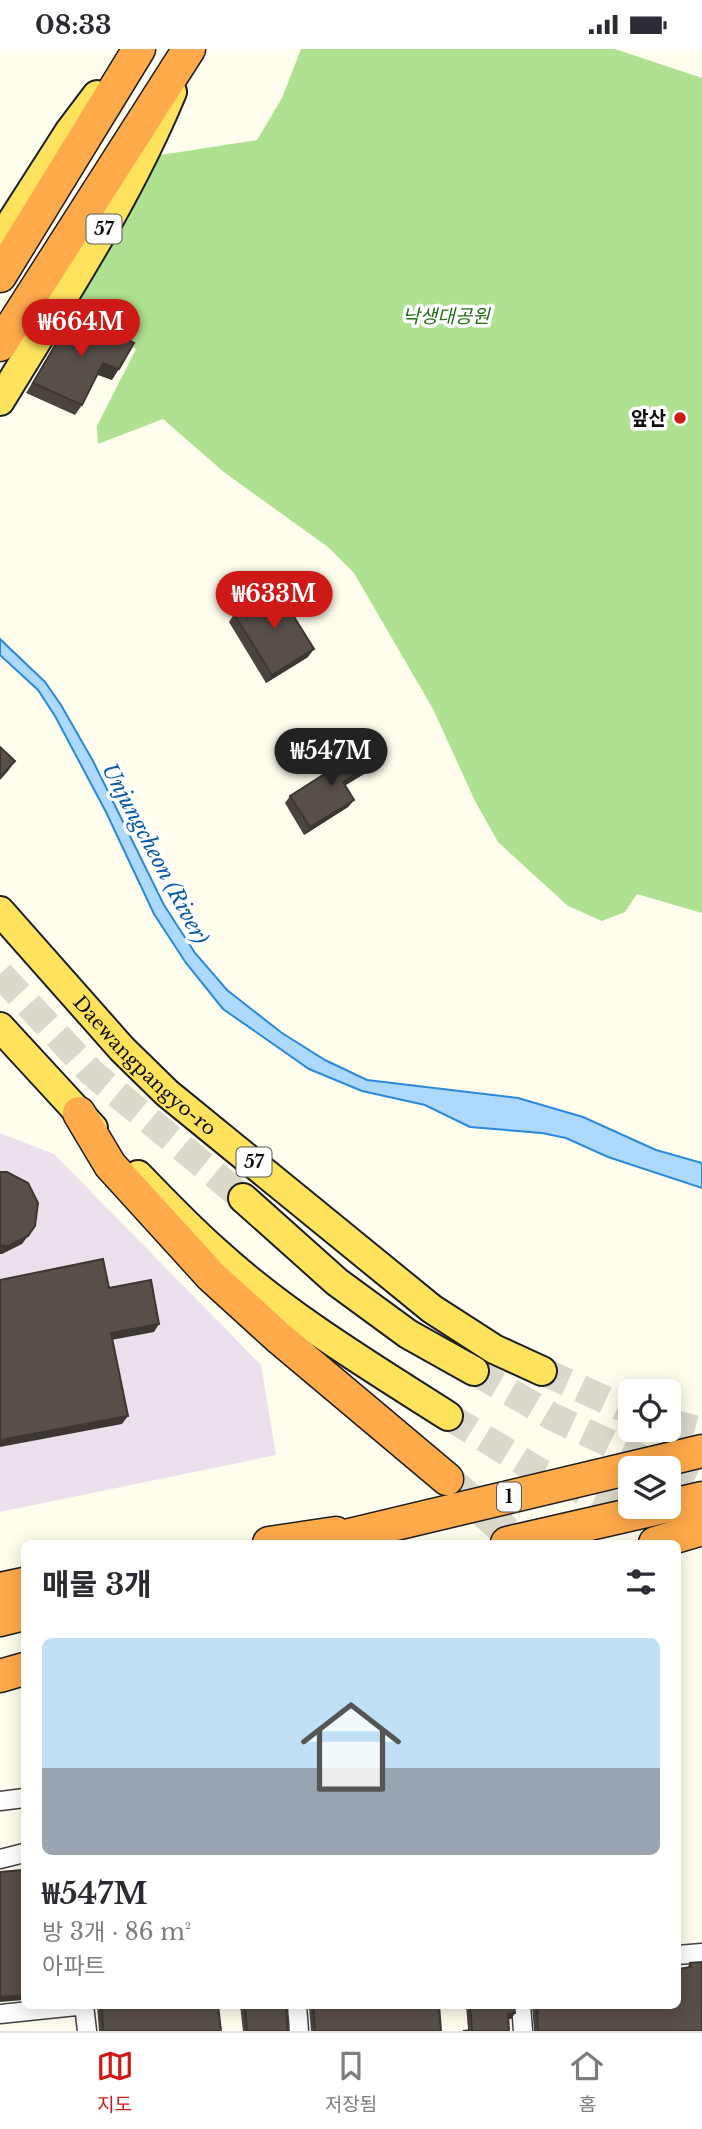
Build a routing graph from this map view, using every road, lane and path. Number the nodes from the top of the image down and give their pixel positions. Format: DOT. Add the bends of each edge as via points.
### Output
graph roads {
  1 [pos="136,49"];
  2 [pos="190,49"];
  3 [pos="0,240"];
  4 [pos="0,276"];
  5 [pos="0,345"];
  6 [pos="0,401"];
  7 [pos="0,911"];
  8 [pos="0,1027"];
  9 [pos="79,1113"];
  10 [pos="243,1198"];
  11 [pos="474,1371"];
  12 [pos="542,1371"];
  13 [pos="448,1416"];
  14 [pos="702,1451"];
  15 [pos="447,1479"];
  16 [pos="702,1498"];
  17 [pos="681,1503"];
  18 [pos="618,1517"];
  19 [pos="403,1523"];
  20 [pos="702,1529"];
  21 [pos="289,1540"];
  22 [pos="329,1540"];
  23 [pos="520,1540"];
  24 [pos="665,1540"];
  25 [pos="21,1585"];
  26 [pos="0,1589"];
  27 [pos="21,1615"];
  28 [pos="0,1620"];
  29 [pos="21,1652"];
  30 [pos="0,1657"];
  31 [pos="21,1670"];
  32 [pos="0,1676"];
  33 [pos="21,1798"];
  34 [pos="0,1801"];
  35 [pos="21,1854"];
  36 [pos="0,1859"];
  37 [pos="702,1953"];
  38 [pos="681,1955"];
  39 [pos="53,2009"];
  40 [pos="85,2009"];
  41 [pos="297,2009"];
  42 [pos="521,2009"];
  43 [pos="0,2014"];
  44 [pos="87,2031"];
  45 [pos="299,2031"];
  46 [pos="523,2031"];
  1 -- 3 [label="main road" via="69,132"];
  1 -- 4 [label="highway"];
  2 -- 5 [label="highway"];
  2 -- 6 [label="main road, 57" via="150,146"];
  7 -- 12 [label="main road, Daewangpangyo-ro / 57" via="121,1049 167,1093 432,1309 494,1349"];
  8 -- 9 [label="main road"];
  9 -- 13 [label="main road" via="215,1251 349,1353"];
  9 -- 15 [label="highway" via="110,1165 211,1276"];
  10 -- 11 [label="main road" via="337,1282 408,1334"];
  14 -- 19 [label="highway, 1"];
  16 -- 17 [label="highway, 1"];
  18 -- 23 [label="highway, 1"];
  19 -- 21 [label="highway"];
  19 -- 22 [label="highway, 1"];
  20 -- 24 [label="highway"];
  25 -- 26 [label="highway"];
  27 -- 28 [label="highway"];
  29 -- 30 [label="highway"];
  31 -- 32 [label="highway"];
  33 -- 34 [label="street"];
  35 -- 36 [label="street"];
  37 -- 38 [label="street"];
  39 -- 43 [label="street"];
  40 -- 44 [label="street"];
  41 -- 45 [label="street"];
  42 -- 46 [label="street"];
}
